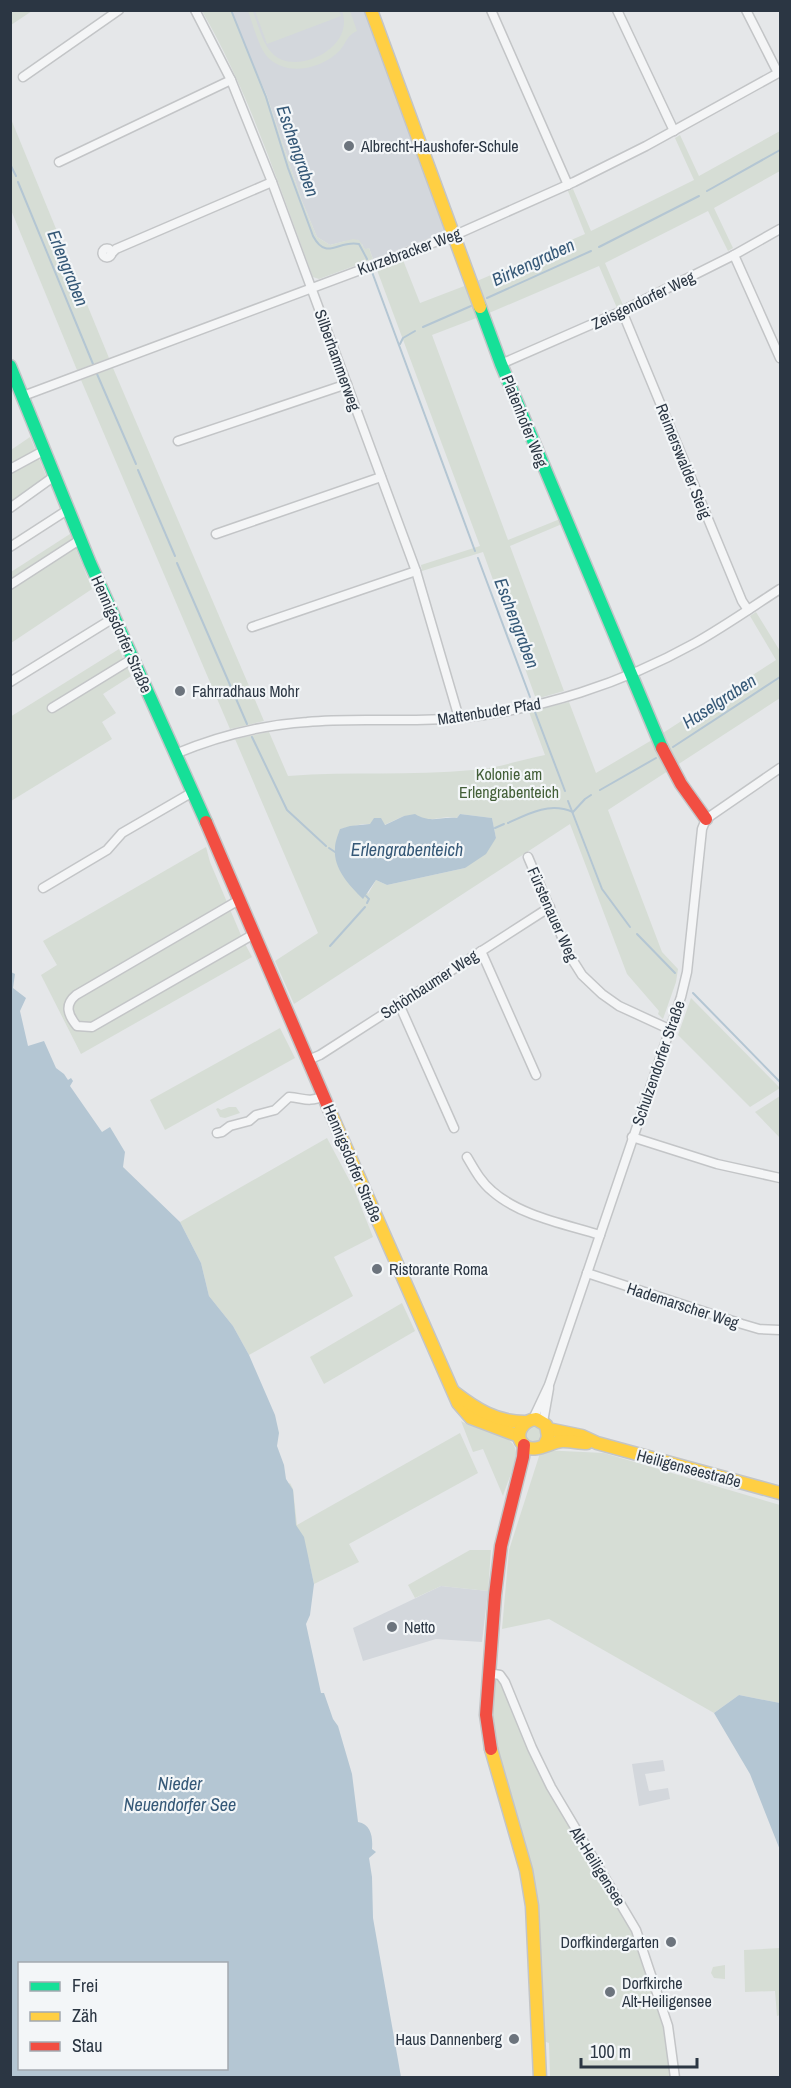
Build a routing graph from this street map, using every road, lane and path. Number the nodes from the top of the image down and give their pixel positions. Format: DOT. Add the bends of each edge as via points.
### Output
graph roads {
  1 [pos="119,10"];
  2 [pos="195,10"];
  3 [pos="371,10"];
  4 [pos="491,10"];
  5 [pos="617,10"];
  6 [pos="746,10"];
  7 [pos="779,72"];
  8 [pos="23,77"];
  9 [pos="231,80"];
  10 [pos="674,132"];
  11 [pos="59,162"];
  12 [pos="272,182"];
  13 [pos="568,185"];
  14 [pos="780,229"];
  15 [pos="454,235"];
  16 [pos="112,251"];
  17 [pos="734,255"];
  18 [pos="311,288"];
  19 [pos="622,311"];
  20 [pos="780,358"];
  21 [pos="501,364"];
  22 [pos="10,366"];
  23 [pos="347,384"];
  24 [pos="23,396"];
  25 [pos="178,441"];
  26 [pos="45,450"];
  27 [pos="10,469"];
  28 [pos="56,476"];
  29 [pos="381,477"];
  30 [pos="10,508"];
  31 [pos="69,509"];
  32 [pos="216,534"];
  33 [pos="81,539"];
  34 [pos="10,547"];
  35 [pos="416,571"];
  36 [pos="10,585"];
  37 [pos="780,589"];
  38 [pos="748,610"];
  39 [pos="116,619"];
  40 [pos="252,627"];
  41 [pos="132,659"];
  42 [pos="630,675"];
  43 [pos="10,682"];
  44 [pos="52,708"];
  45 [pos="459,718"];
  46 [pos="175,754"];
  47 [pos="780,768"];
  48 [pos="192,793"];
  49 [pos="706,819"];
  50 [pos="528,856"];
  51 [pos="43,888"];
  52 [pos="239,900"];
  53 [pos="550,907"];
  54 [pos="254,934"];
  55 [pos="481,951"];
  56 [pos="399,1004"];
  57 [pos="669,1029"];
  58 [pos="308,1060"];
  59 [pos="536,1075"];
  60 [pos="324,1096"];
  61 [pos="454,1128"];
  62 [pos="217,1133"];
  63 [pos="632,1137"];
  64 [pos="467,1157"];
  65 [pos="780,1178"];
  66 [pos="600,1235"];
  67 [pos="587,1273"];
  68 [pos="780,1330"];
  69 [pos="453,1392"];
  70 [pos="537,1423"];
  71 [pos="522,1441"];
  72 [pos="597,1443"];
  73 [pos="541,1446"];
  74 [pos="516,1489"];
  75 [pos="780,1493"];
  76 [pos="488,1672"];
  77 [pos="540,2078"];
  78 [pos="675,2078"];
  1 -- 8 [label="street"];
  2 -- 9 [label="street, Silberhammerweg"];
  3 -- 15 [label="main road, Platenhofer Weg"];
  4 -- 13 [label="street"];
  5 -- 10 [label="street"];
  6 -- 7 [label="street"];
  7 -- 10 [label="street, Kurzebracker Weg"];
  9 -- 11 [label="street"];
  9 -- 12 [label="street, Silberhammerweg"];
  10 -- 13 [label="street, Kurzebracker Weg"];
  12 -- 16 [label="street"];
  12 -- 18 [label="street, Silberhammerweg"];
  13 -- 15 [label="street, Kurzebracker Weg"];
  14 -- 17 [label="street, Zeisgendorfer Weg"];
  15 -- 18 [label="street, Kurzebracker Weg"];
  15 -- 21 [label="main road, Platenhofer Weg"];
  17 -- 19 [label="street, Zeisgendorfer Weg"];
  17 -- 20 [label="street"];
  18 -- 23 [label="street, Silberhammerweg"];
  18 -- 24 [label="street, Kurzebracker Weg"];
  19 -- 21 [label="street, Zeisgendorfer Weg"];
  19 -- 38 [label="street, Reimerswalder Steig"];
  21 -- 42 [label="main road, Platenhofer Weg"];
  22 -- 24 [label="main road, Hennigsdorfer Straße"];
  23 -- 25 [label="street"];
  23 -- 29 [label="street, Silberhammerweg"];
  24 -- 26 [label="main road, Hennigsdorfer Straße"];
  26 -- 27 [label="street"];
  26 -- 28 [label="main road, Hennigsdorfer Straße"];
  28 -- 30 [label="street"];
  28 -- 31 [label="main road, Hennigsdorfer Straße"];
  29 -- 32 [label="street"];
  29 -- 35 [label="street, Silberhammerweg"];
  31 -- 33 [label="main road, Hennigsdorfer Straße"];
  31 -- 34 [label="street"];
  33 -- 36 [label="street"];
  33 -- 39 [label="main road, Hennigsdorfer Straße"];
  35 -- 40 [label="street"];
  35 -- 45 [label="street, Silberhammerweg"];
  37 -- 38 [label="street, Mattenbuder Pfad"];
  38 -- 42 [label="street, Mattenbuder Pfad" via="695,643"];
  39 -- 41 [label="main road, Hennigsdorfer Straße"];
  39 -- 43 [label="street"];
  41 -- 44 [label="street"];
  41 -- 46 [label="main road, Hennigsdorfer Straße"];
  42 -- 45 [label="street, Mattenbuder Pfad" via="559,699"];
  42 -- 49 [label="main road, Platenhofer Weg" via="667,757"];
  45 -- 46 [label="street, Mattenbuder Pfad" via="285,724 227,735"];
  46 -- 48 [label="main road, Hennigsdorfer Straße"];
  47 -- 49 [label="street"];
  48 -- 51 [label="street" via="122,833 107,850"];
  48 -- 52 [label="main road, Hennigsdorfer Straße"];
  49 -- 57 [label="street, Schulzendorfer Straße" via="687,972"];
  50 -- 53 [label="street, Fürstenauer Weg"];
  52 -- 54 [label="main road, Hennigsdorfer Straße"];
  52 -- 54 [label="street" via="76,995 68,1008 70,1017 77,1026 92,1027"];
  53 -- 55 [label="street, Schönbaumer Weg"];
  53 -- 57 [label="street, Fürstenauer Weg" via="570,956 587,981 619,1006"];
  54 -- 58 [label="main road, Hennigsdorfer Straße"];
  55 -- 56 [label="street, Schönbaumer Weg"];
  55 -- 59 [label="street"];
  56 -- 58 [label="street, Schönbaumer Weg"];
  56 -- 61 [label="street"];
  57 -- 63 [label="street, Schulzendorfer Straße"];
  58 -- 60 [label="main road, Hennigsdorfer Straße"];
  60 -- 62 [label="street" via="306,1101 289,1097 275,1110"];
  60 -- 69 [label="main road, Hennigsdorfer Straße"];
  63 -- 65 [label="street" via="717,1164"];
  63 -- 66 [label="street, Schulzendorfer Straße"];
  64 -- 66 [label="street" via="491,1191 510,1204"];
  66 -- 67 [label="street, Schulzendorfer Straße"];
  67 -- 68 [label="street, Hademarscher Weg" via="742,1324"];
  67 -- 70 [label="street, Schulzendorfer Straße"];
  69 -- 70 [label="main road" via="486,1415 510,1423"];
  69 -- 71 [label="main road, Hennigsdorfer Straße" via="466,1416"];
  70 -- 71 [label="main road" via="520,1428"];
  70 -- 72 [label="main road, Heiligenseestraße"];
  70 -- 73 [label="main road" via="549,1436"];
  71 -- 73 [label="main road" via="531,1449"];
  71 -- 74 [label="main road"];
  72 -- 73 [label="main road, Heiligenseestraße" via="559,1441"];
  72 -- 75 [label="main road, Heiligenseestraße"];
  73 -- 74 [label="main road"];
  74 -- 76 [label="main road" via="501,1546"];
  76 -- 77 [label="main road" via="489,1741 526,1870 532,1906"];
  76 -- 78 [label="street, Alt-Heiligensee" via="500,1675 505,1682 551,1787 636,1930 668,2026"];
}
